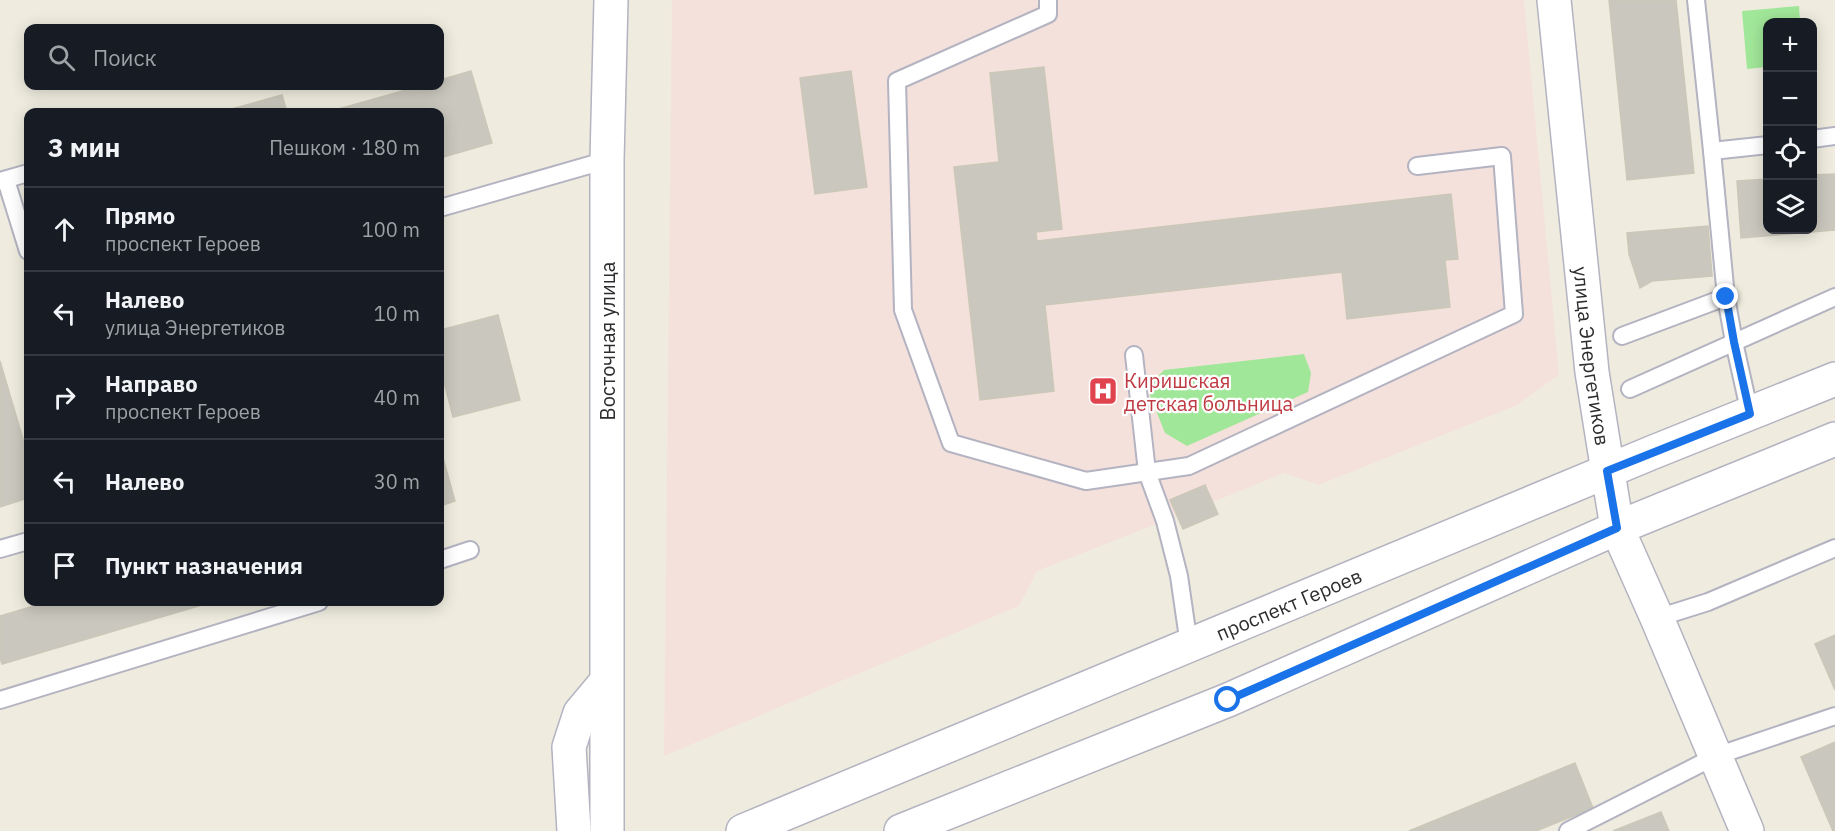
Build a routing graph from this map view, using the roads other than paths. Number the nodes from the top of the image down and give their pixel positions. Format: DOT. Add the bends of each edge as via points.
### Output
graph roads {
  1 [pos="611,0"];
  2 [pos="1048,0"];
  3 [pos="1554,0"];
  4 [pos="1696,0"];
  5 [pos="1835,136"];
  6 [pos="1817,138"];
  7 [pos="1763,145"];
  8 [pos="1712,151"];
  9 [pos="607,160"];
  10 [pos="1417,166"];
  11 [pos="24,174"];
  12 [pos="3,181"];
  13 [pos="444,207"];
  14 [pos="24,240"];
  15 [pos="1726,297"];
  16 [pos="1835,297"];
  17 [pos="1622,336"];
  18 [pos="1734,342"];
  19 [pos="1134,356"];
  20 [pos="1835,379"];
  21 [pos="1630,389"];
  22 [pos="1750,414"];
  23 [pos="1835,439"];
  24 [pos="1607,471"];
  25 [pos="1147,472"];
  26 [pos="1617,528"];
  27 [pos="24,542"];
  28 [pos="1835,548"];
  29 [pos="0,549"];
  30 [pos="470,550"];
  31 [pos="444,559"];
  32 [pos="277,608"];
  33 [pos="1657,618"];
  34 [pos="1189,645"];
  35 [pos="606,682"];
  36 [pos="0,700"];
  37 [pos="1835,716"];
  38 [pos="1716,756"];
  39 [pos="1571,830"];
  40 [pos="574,831"];
  41 [pos="607,831"];
  42 [pos="743,831"];
  43 [pos="901,831"];
  44 [pos="1747,831"];
  1 -- 9 [label="main road, Восточная улица"];
  2 -- 25 [label="lane" via="1048,14 897,81 903,310 951,443 1086,481"];
  3 -- 24 [label="main road, улица Энергетиков" via="1592,372"];
  4 -- 8 [label="lane"];
  5 -- 6 [label="lane"];
  7 -- 8 [label="lane"];
  8 -- 15 [label="lane"];
  9 -- 13 [label="lane"];
  9 -- 35 [label="main road, Восточная улица"];
  10 -- 25 [label="lane" via="1502,156 1514,314 1189,466"];
  11 -- 12 [label="lane"];
  12 -- 14 [label="lane"];
  15 -- 17 [label="lane"];
  15 -- 18 [label="lane"];
  16 -- 18 [label="lane"];
  18 -- 21 [label="lane"];
  18 -- 22 [label="lane"];
  19 -- 25 [label="lane"];
  20 -- 22 [label="main road, проспект Героев"];
  22 -- 24 [label="main road, проспект Героев"];
  23 -- 26 [label="main road"];
  24 -- 26 [label="main road, улица Энергетиков"];
  24 -- 34 [label="main road, проспект Героев"];
  25 -- 34 [label="lane" via="1179,576"];
  26 -- 33 [label="main road, улица Энергетиков"];
  26 -- 43 [label="main road" via="1228,700"];
  27 -- 29 [label="lane"];
  28 -- 33 [label="lane" via="1708,602"];
  30 -- 31 [label="lane"];
  32 -- 36 [label="lane"];
  33 -- 38 [label="main road, улица Энергетиков"];
  34 -- 42 [label="main road, проспект Героев"];
  35 -- 40 [label="main road" via="580,713 569,747"];
  35 -- 41 [label="main road, Восточная улица"];
  37 -- 38 [label="lane"];
  38 -- 39 [label="lane"];
  38 -- 44 [label="main road, улица Энергетиков"];
}
